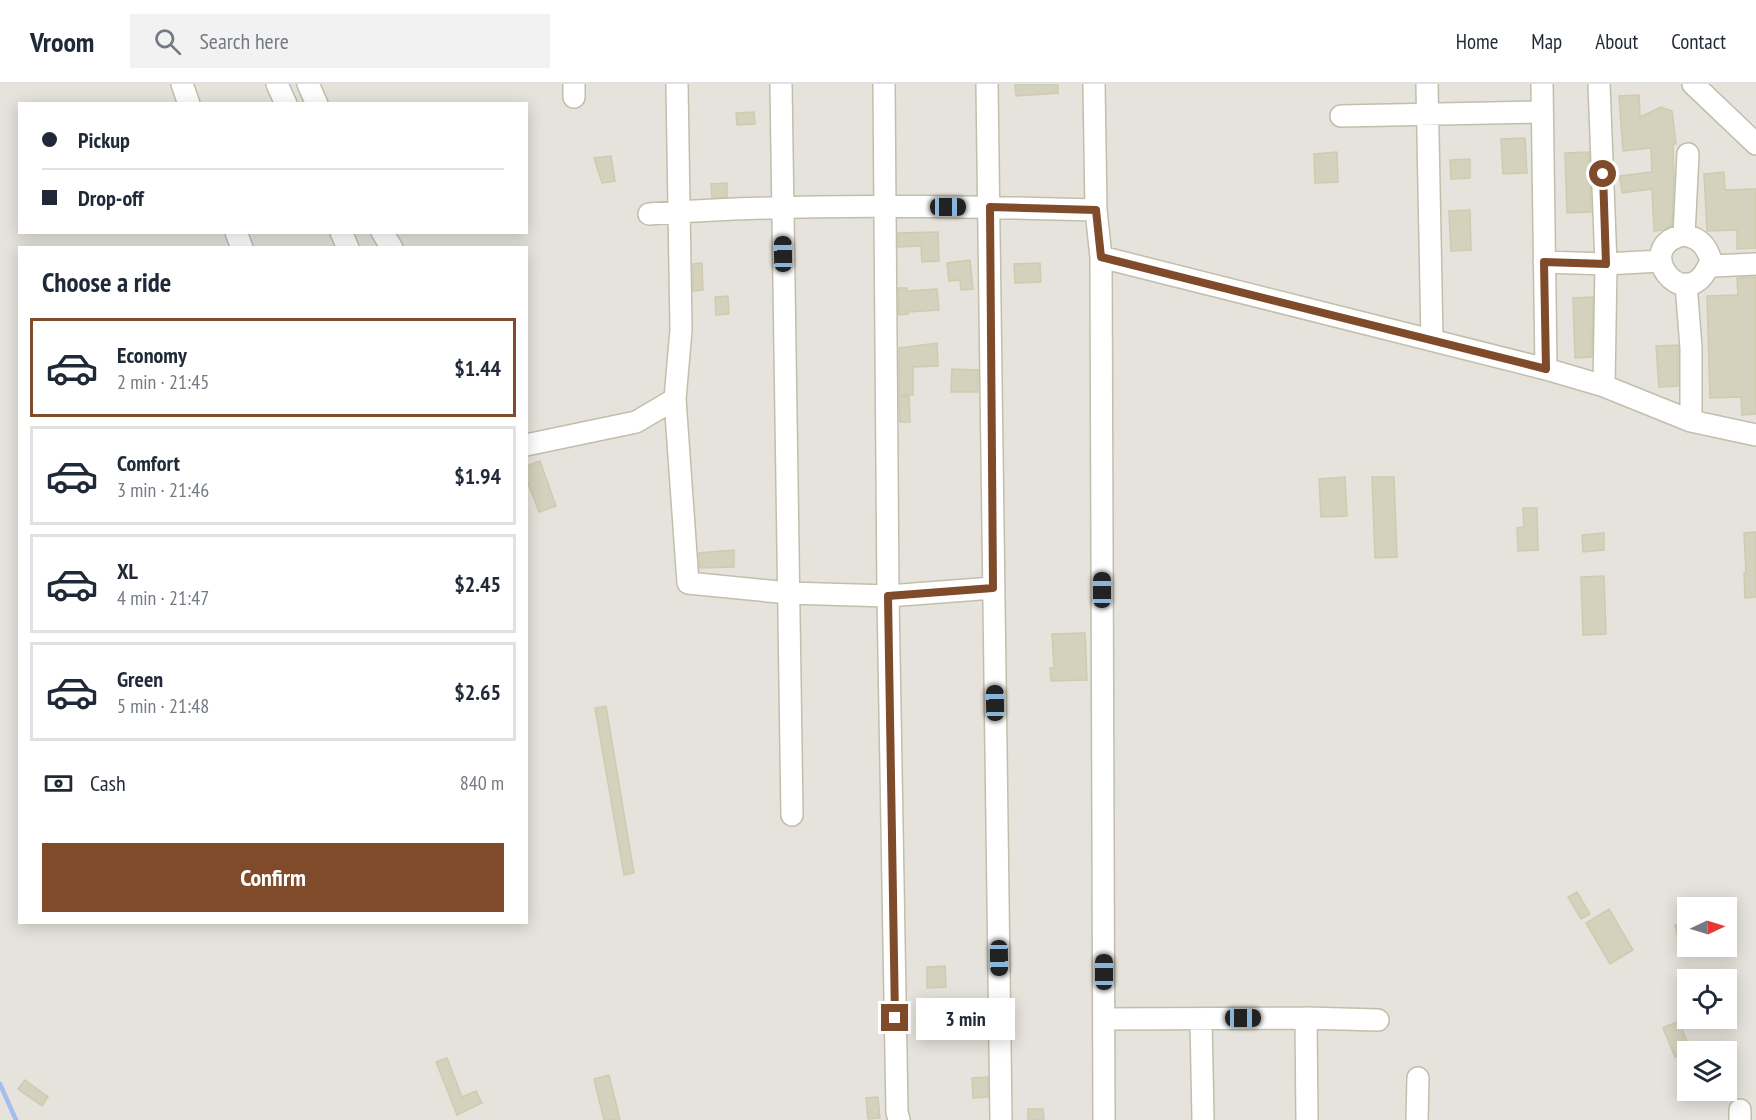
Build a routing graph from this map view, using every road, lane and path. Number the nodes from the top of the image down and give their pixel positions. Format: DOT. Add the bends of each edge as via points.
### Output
graph roads {
  1 [pos="182,84"];
  2 [pos="277,84"];
  3 [pos="308,84"];
  4 [pos="676,84"];
  5 [pos="781,84"];
  6 [pos="884,84"];
  7 [pos="987,84"];
  8 [pos="1094,84"];
  9 [pos="1427,84"];
  10 [pos="1542,84"];
  11 [pos="1599,84"];
  12 [pos="1693,84"];
  13 [pos="188,102"];
  14 [pos="285,102"];
  15 [pos="316,102"];
  16 [pos="1542,112"];
  17 [pos="1428,114"];
  18 [pos="1341,116"];
  19 [pos="1756,144"];
  20 [pos="1688,154"];
  21 [pos="885,207"];
  22 [pos="990,207"];
  23 [pos="783,208"];
  24 [pos="1096,210"];
  25 [pos="680,212"];
  26 [pos="649,214"];
  27 [pos="1684,235"];
  28 [pos="1101,257"];
  29 [pos="1661,261"];
  30 [pos="1544,262"];
  31 [pos="1606,264"];
  32 [pos="1756,264"];
  33 [pos="1713,266"];
  34 [pos="1686,284"];
  35 [pos="1432,340"];
  36 [pos="1546,369"];
  37 [pos="1604,386"];
  38 [pos="675,399"];
  39 [pos="1690,421"];
  40 [pos="1756,435"];
  41 [pos="528,445"];
  42 [pos="993,588"];
  43 [pos="789,593"];
  44 [pos="888,596"];
  45 [pos="792,815"];
  46 [pos="1201,1018"];
  47 [pos="1306,1018"];
  48 [pos="1104,1019"];
  49 [pos="1378,1020"];
  50 [pos="1418,1078"];
  51 [pos="899,1120"];
  52 [pos="1001,1120"];
  53 [pos="1104,1120"];
  54 [pos="1203,1120"];
  55 [pos="1307,1120"];
  56 [pos="1417,1120"];
  1 -- 13 [label="street"];
  2 -- 14 [label="street"];
  3 -- 15 [label="street"];
  4 -- 25 [label="street"];
  5 -- 23 [label="street"];
  6 -- 21 [label="street"];
  7 -- 22 [label="street"];
  8 -- 24 [label="street"];
  9 -- 17 [label="street"];
  10 -- 16 [label="street"];
  11 -- 31 [label="street"];
  12 -- 19 [label="street"];
  16 -- 17 [label="street"];
  16 -- 30 [label="street"];
  17 -- 18 [label="street"];
  17 -- 35 [label="street"];
  20 -- 27 [label="street"];
  21 -- 22 [label="street"];
  21 -- 23 [label="street"];
  21 -- 44 [label="street"];
  22 -- 24 [label="street"];
  22 -- 42 [label="street"];
  23 -- 25 [label="street"];
  23 -- 43 [label="street"];
  24 -- 28 [label="street"];
  25 -- 26 [label="street"];
  25 -- 38 [label="street" via="681,330"];
  27 -- 29 [label="street" via="1665,246"];
  27 -- 33 [label="street" via="1705,245"];
  28 -- 35 [label="street"];
  28 -- 48 [label="street"];
  29 -- 31 [label="street"];
  29 -- 34 [label="street" via="1671,280"];
  30 -- 31 [label="street"];
  30 -- 36 [label="street"];
  31 -- 37 [label="street"];
  32 -- 33 [label="street"];
  33 -- 34 [label="street" via="1700,279"];
  34 -- 39 [label="street" via="1691,348"];
  35 -- 36 [label="street"];
  36 -- 37 [label="street"];
  37 -- 39 [label="street"];
  38 -- 41 [label="street" via="636,422"];
  38 -- 43 [label="street" via="688,583"];
  39 -- 40 [label="street"];
  42 -- 44 [label="street"];
  42 -- 52 [label="street"];
  43 -- 44 [label="street"];
  43 -- 45 [label="street"];
  44 -- 51 [label="street"];
  46 -- 47 [label="street"];
  46 -- 48 [label="street"];
  46 -- 54 [label="street"];
  47 -- 49 [label="street"];
  47 -- 55 [label="street"];
  48 -- 53 [label="street"];
  50 -- 56 [label="street"];
}
